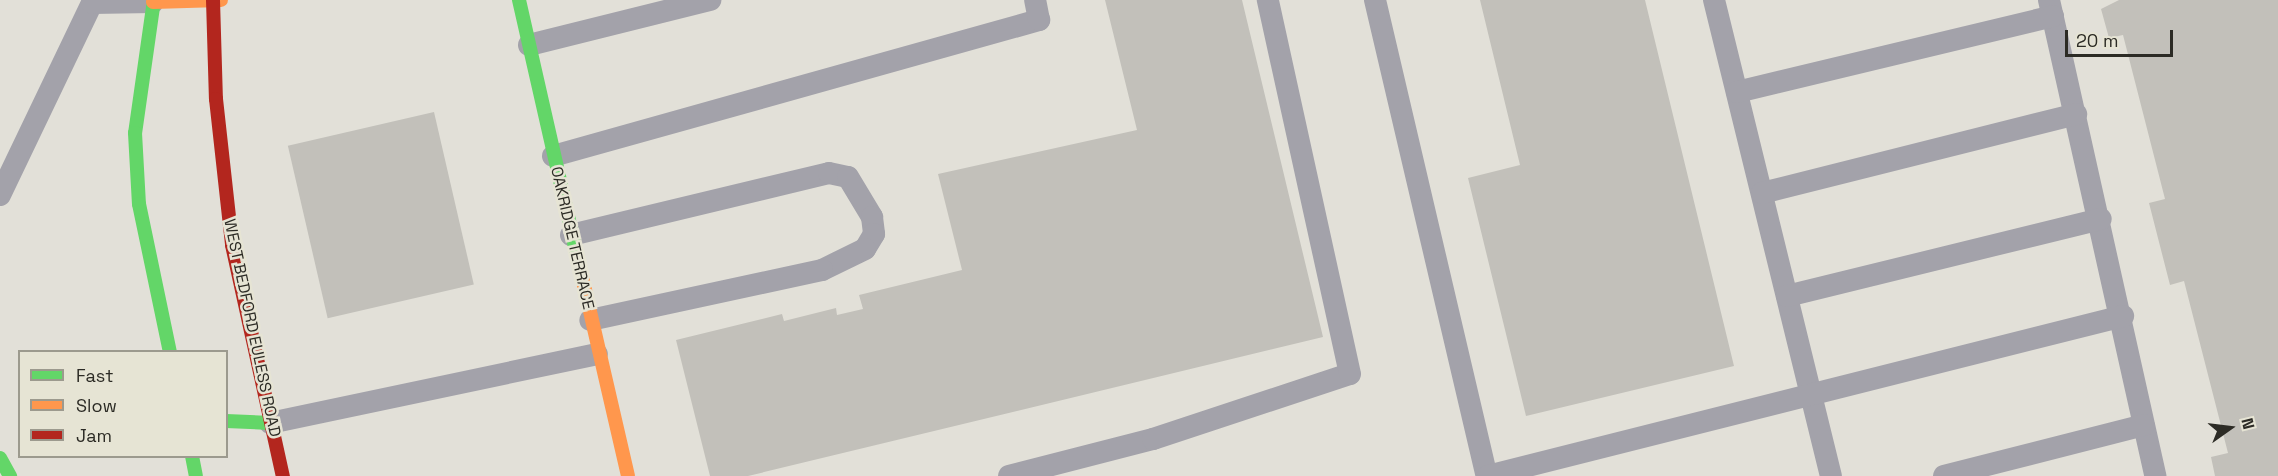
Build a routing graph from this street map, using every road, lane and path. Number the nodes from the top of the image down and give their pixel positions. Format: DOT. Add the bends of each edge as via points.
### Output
graph roads {
  1 [pos="216,0"];
  2 [pos="519,0"];
  3 [pos="710,0"];
  4 [pos="1035,0"];
  5 [pos="1268,0"];
  6 [pos="1375,0"];
  7 [pos="1714,0"];
  8 [pos="92,1"];
  9 [pos="154,1"];
  10 [pos="2051,8"];
  11 [pos="529,45"];
  12 [pos="1737,92"];
  13 [pos="2076,114"];
  14 [pos="553,156"];
  15 [pos="1762,193"];
  16 [pos="0,195"];
  17 [pos="2101,219"];
  18 [pos="571,235"];
  19 [pos="1787,296"];
  20 [pos="2123,316"];
  21 [pos="590,320"];
  22 [pos="170,350"];
  23 [pos="597,354"];
  24 [pos="1812,399"];
  25 [pos="228,421"];
  26 [pos="270,423"];
  27 [pos="2144,425"];
  28 [pos="3,452"];
  29 [pos="192,458"];
  30 [pos="10,476"];
  31 [pos="196,476"];
  32 [pos="283,476"];
  33 [pos="628,476"];
  34 [pos="1009,476"];
  35 [pos="1488,476"];
  36 [pos="1832,476"];
  37 [pos="1944,476"];
  38 [pos="2155,476"];
  1 -- 9 [label="main road"];
  1 -- 26 [label="main road, WEST BEDFORD EULESS ROAD" via="216,99 231,245"];
  2 -- 11 [label="main road, OAKRIDGE TERRACE"];
  3 -- 11 [label="lane"];
  4 -- 14 [label="lane" via="1039,20"];
  5 -- 34 [label="lane" via="1350,374 1153,439"];
  6 -- 35 [label="lane"];
  7 -- 12 [label="lane"];
  8 -- 9 [label="lane"];
  8 -- 16 [label="lane"];
  9 -- 22 [label="main road" via="135,133 140,204"];
  10 -- 12 [label="lane"];
  10 -- 13 [label="lane"];
  11 -- 14 [label="main road, OAKRIDGE TERRACE"];
  12 -- 15 [label="lane"];
  13 -- 15 [label="lane"];
  13 -- 17 [label="lane"];
  14 -- 18 [label="main road, OAKRIDGE TERRACE"];
  15 -- 19 [label="lane"];
  17 -- 19 [label="lane"];
  17 -- 20 [label="lane"];
  18 -- 21 [label="main road, OAKRIDGE TERRACE"];
  18 -- 21 [label="lane" via="829,173 848,177 872,217 874,234 865,249 822,270"];
  19 -- 24 [label="lane"];
  20 -- 24 [label="lane"];
  20 -- 27 [label="lane"];
  21 -- 23 [label="main road, OAKRIDGE TERRACE"];
  23 -- 26 [label="lane"];
  23 -- 33 [label="main road, OAKRIDGE TERRACE"];
  24 -- 35 [label="lane"];
  24 -- 36 [label="lane"];
  25 -- 26 [label="main road"];
  26 -- 32 [label="main road, WEST BEDFORD EULESS ROAD"];
  27 -- 37 [label="lane"];
  27 -- 38 [label="lane"];
  28 -- 30 [label="main road"];
  29 -- 31 [label="main road"];
}
